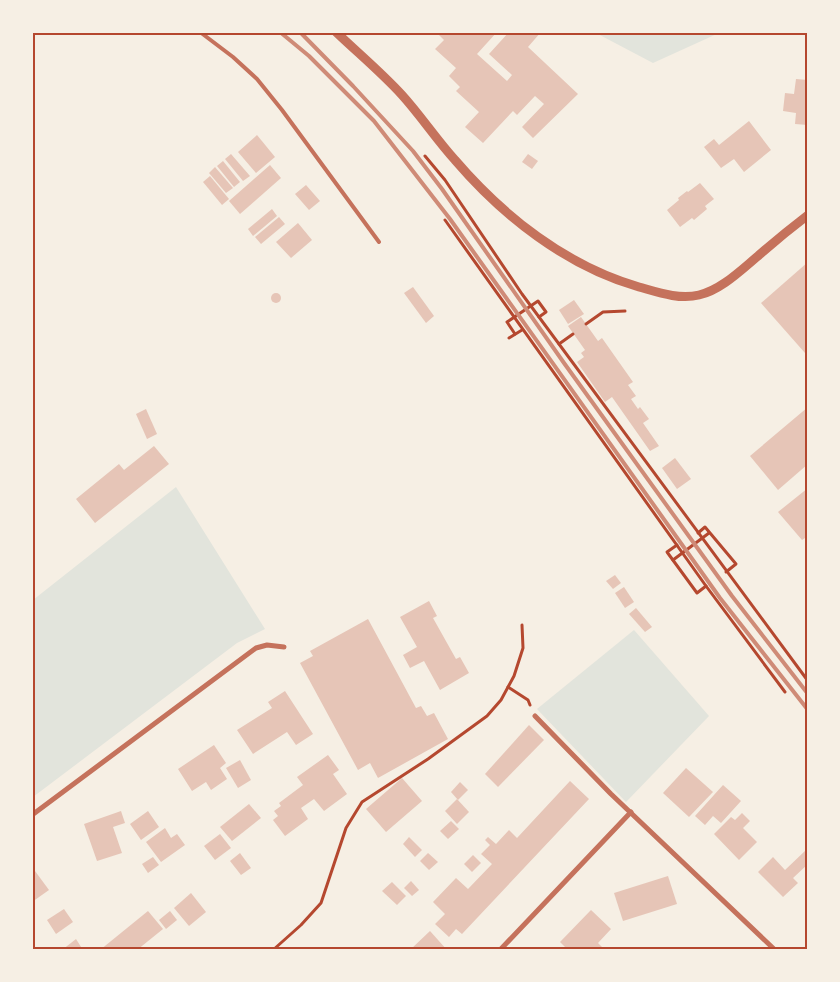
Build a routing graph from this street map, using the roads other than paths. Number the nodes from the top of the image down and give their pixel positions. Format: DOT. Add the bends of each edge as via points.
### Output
graph roads {
  1 [pos="200,32"];
  2 [pos="336,32"];
  3 [pos="808,215"];
  4 [pos="379,242"];
  5 [pos="284,647"];
  6 [pos="535,716"];
  7 [pos="631,812"];
  8 [pos="32,815"];
  9 [pos="500,950"];
  10 [pos="775,950"];
  1 -- 4 [label="lane" via="257,79"];
  2 -- 3 [label="street" via="402,95 455,160 527,230 581,263 629,284 662,294 698,296 720,286"];
  5 -- 8 [label="street" via="267,645 256,648"];
  6 -- 7 [label="street"];
  7 -- 9 [label="street"];
  7 -- 10 [label="street"];
}
